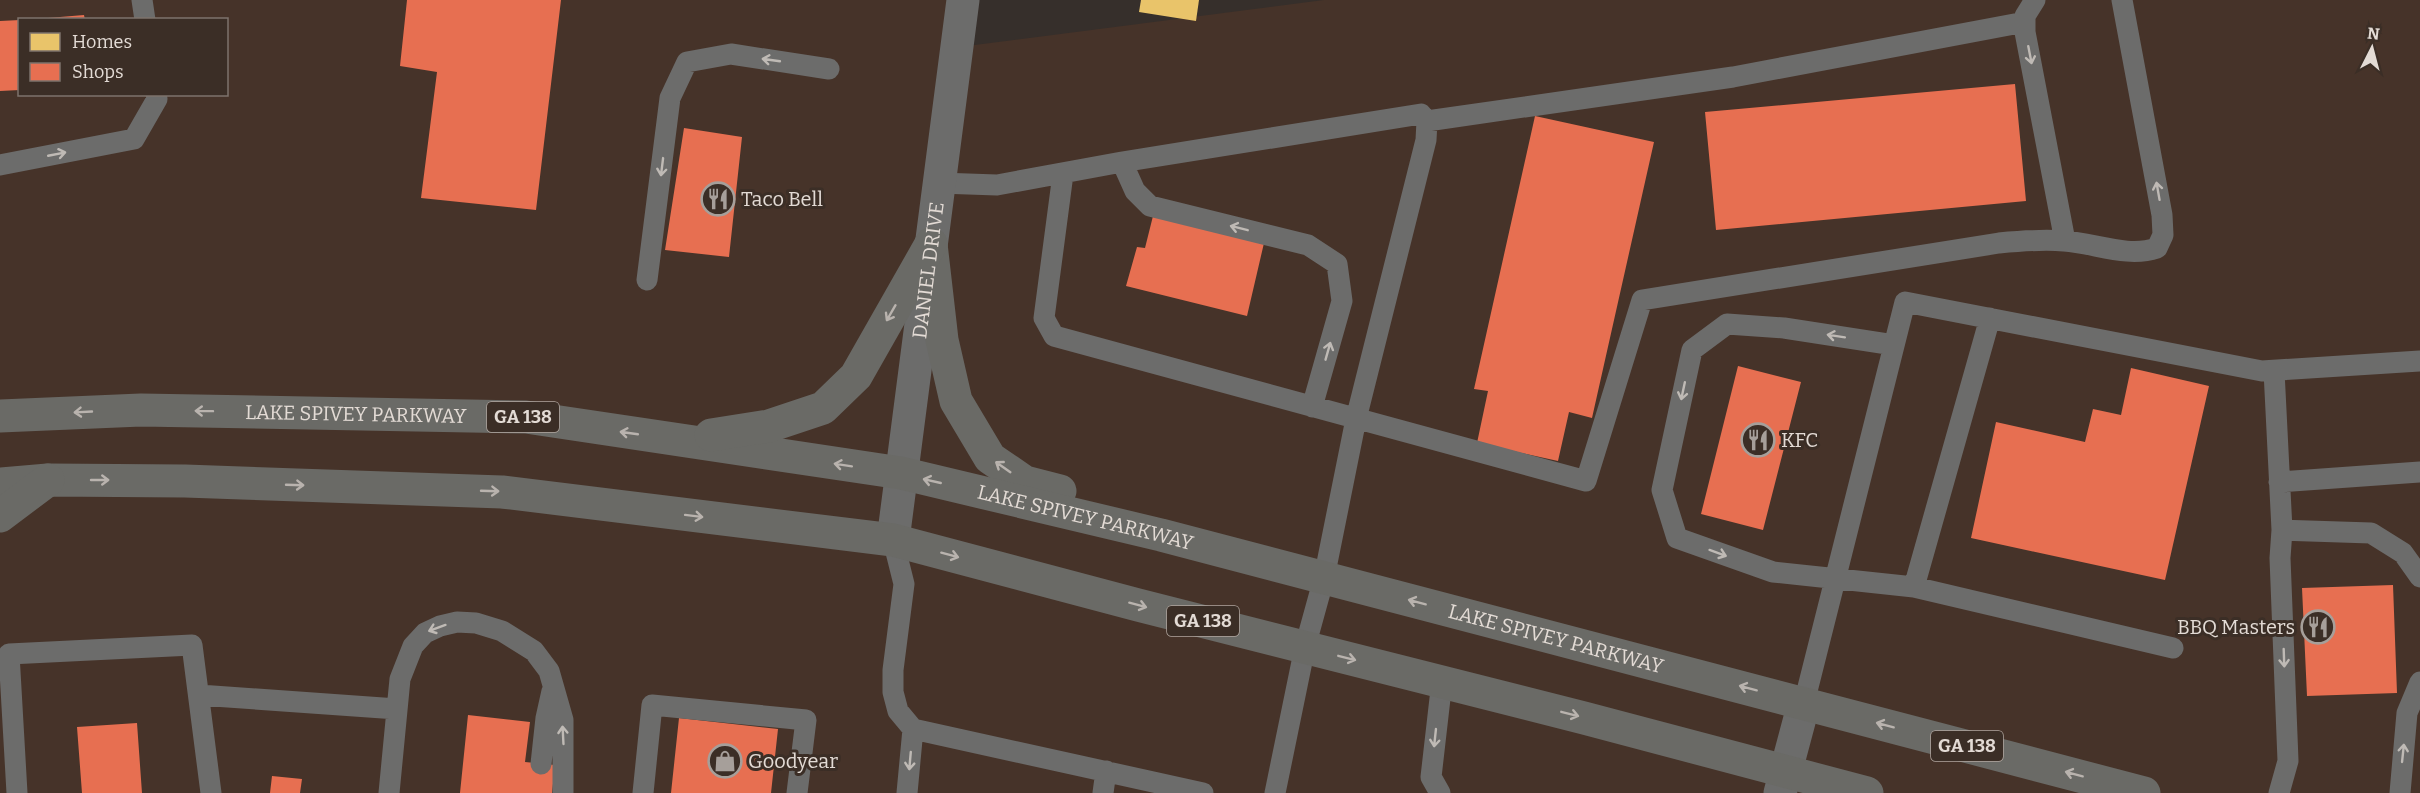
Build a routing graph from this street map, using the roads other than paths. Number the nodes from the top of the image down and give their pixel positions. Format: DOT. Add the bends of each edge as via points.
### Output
graph roads {
  1 [pos="142,0"];
  2 [pos="963,0"];
  3 [pos="2035,0"];
  4 [pos="2122,0"];
  5 [pos="145,18"];
  6 [pos="2025,22"];
  7 [pos="829,69"];
  8 [pos="156,96"];
  9 [pos="1426,121"];
  10 [pos="1122,162"];
  11 [pos="0,165"];
  12 [pos="1063,174"];
  13 [pos="939,183"];
  14 [pos="2065,241"];
  15 [pos="931,244"];
  16 [pos="647,280"];
  17 [pos="1990,318"];
  18 [pos="1894,345"];
  19 [pos="2420,361"];
  20 [pos="2274,371"];
  21 [pos="1312,407"];
  22 [pos="0,416"];
  23 [pos="1356,419"];
  24 [pos="680,440"];
  25 [pos="2420,472"];
  26 [pos="901,473"];
  27 [pos="48,480"];
  28 [pos="2279,483"];
  29 [pos="0,484"];
  30 [pos="0,516"];
  31 [pos="2282,530"];
  32 [pos="893,540"];
  33 [pos="1233,554"];
  34 [pos="2420,577"];
  35 [pos="1324,578"];
  36 [pos="1835,579"];
  37 [pos="1914,587"];
  38 [pos="1305,647"];
  39 [pos="2173,648"];
  40 [pos="1442,681"];
  41 [pos="2420,682"];
  42 [pos="553,688"];
  43 [pos="199,695"];
  44 [pos="1804,703"];
  45 [pos="397,709"];
  46 [pos="913,729"];
  47 [pos="541,764"];
  48 [pos="1106,771"];
  49 [pos="1783,783"];
  50 [pos="2134,792"];
  51 [pos="17,793"];
  52 [pos="211,793"];
  53 [pos="389,793"];
  54 [pos="563,793"];
  55 [pos="643,793"];
  56 [pos="797,793"];
  57 [pos="908,793"];
  58 [pos="1103,793"];
  59 [pos="1203,793"];
  60 [pos="1275,793"];
  61 [pos="1440,793"];
  62 [pos="1867,793"];
  63 [pos="2278,793"];
  64 [pos="2400,793"];
  1 -- 5 [label="lane"];
  2 -- 13 [label="street, DANIEL DRIVE"];
  3 -- 6 [label="lane"];
  14 -- 4 [label="lane, one-way" via="2142,253 2157,248 2163,235"];
  6 -- 9 [label="lane" via="1733,77"];
  6 -- 14 [label="lane, one-way"];
  7 -- 16 [label="lane, one-way" via="731,54 687,62 670,98"];
  11 -- 8 [label="lane, one-way" via="134,139"];
  9 -- 10 [label="lane" via="1421,114"];
  9 -- 23 [label="lane" via="1426,140"];
  10 -- 12 [label="lane"];
  21 -- 10 [label="lane, one-way" via="1342,301 1337,264 1308,245 1150,206 1135,191"];
  12 -- 13 [label="lane" via="997,185"];
  12 -- 21 [label="lane" via="1044,318 1054,336"];
  13 -- 15 [label="street, DANIEL DRIVE"];
  14 -- 23 [label="lane" via="1999,243 1641,300 1586,481"];
  15 -- 24 [label="highway, one-way" via="856,376 823,408 769,426"];
  15 -- 26 [label="street, DANIEL DRIVE"];
  33 -- 15 [label="highway, one-way" via="1139,513 1025,482 990,458 956,401 942,340"];
  17 -- 18 [label="lane" via="1905,302"];
  17 -- 20 [label="lane"];
  17 -- 37 [label="lane"];
  18 -- 36 [label="lane"];
  18 -- 36 [label="lane, one-way" via="1784,328 1727,324 1692,350 1662,490 1677,538 1773,572"];
  19 -- 20 [label="lane"];
  20 -- 28 [label="lane"];
  21 -- 23 [label="lane"];
  24 -- 22 [label="highway, LAKE SPIVEY PARKWAY / GA 138, one-way" via="526,417 141,410"];
  23 -- 35 [label="lane"];
  26 -- 24 [label="highway, LAKE SPIVEY PARKWAY / GA 138, one-way"];
  25 -- 28 [label="lane"];
  26 -- 32 [label="street, DANIEL DRIVE"];
  33 -- 26 [label="highway, LAKE SPIVEY PARKWAY / GA 138, one-way"];
  27 -- 29 [label="highway, GA 138"];
  27 -- 30 [label="highway"];
  27 -- 32 [label="highway, GA 138, one-way" via="502,492"];
  28 -- 31 [label="lane"];
  31 -- 34 [label="lane" via="2371,533 2403,553"];
  31 -- 63 [label="lane, one-way" via="2288,761"];
  32 -- 38 [label="highway, GA 138, one-way"];
  32 -- 46 [label="lane" via="904,584 893,692 898,711"];
  33 -- 35 [label="highway, LAKE SPIVEY PARKWAY / GA 138"];
  35 -- 38 [label="lane"];
  44 -- 35 [label="highway, LAKE SPIVEY PARKWAY / GA 138, one-way"];
  36 -- 37 [label="lane"];
  36 -- 44 [label="lane"];
  37 -- 39 [label="lane"];
  38 -- 40 [label="highway, GA 138, one-way"];
  38 -- 60 [label="lane"];
  40 -- 49 [label="highway, GA 138, one-way"];
  40 -- 61 [label="lane, one-way" via="1431,777"];
  64 -- 41 [label="lane, one-way" via="2407,712"];
  42 -- 45 [label="lane, one-way" via="549,671 534,651 502,632 476,623 457,622 425,633 413,646 400,679"];
  42 -- 47 [label="lane"];
  54 -- 42 [label="lane, one-way" via="563,720"];
  43 -- 45 [label="lane"];
  43 -- 51 [label="lane" via="192,645 9,654"];
  43 -- 52 [label="lane"];
  44 -- 49 [label="street"];
  50 -- 44 [label="highway, LAKE SPIVEY PARKWAY / GA 138, one-way"];
  45 -- 53 [label="lane"];
  46 -- 48 [label="lane"];
  46 -- 57 [label="lane, one-way"];
  48 -- 58 [label="lane"];
  48 -- 59 [label="lane"];
  49 -- 62 [label="highway, GA 138"];
  55 -- 56 [label="lane" via="652,705 806,720"];
}
